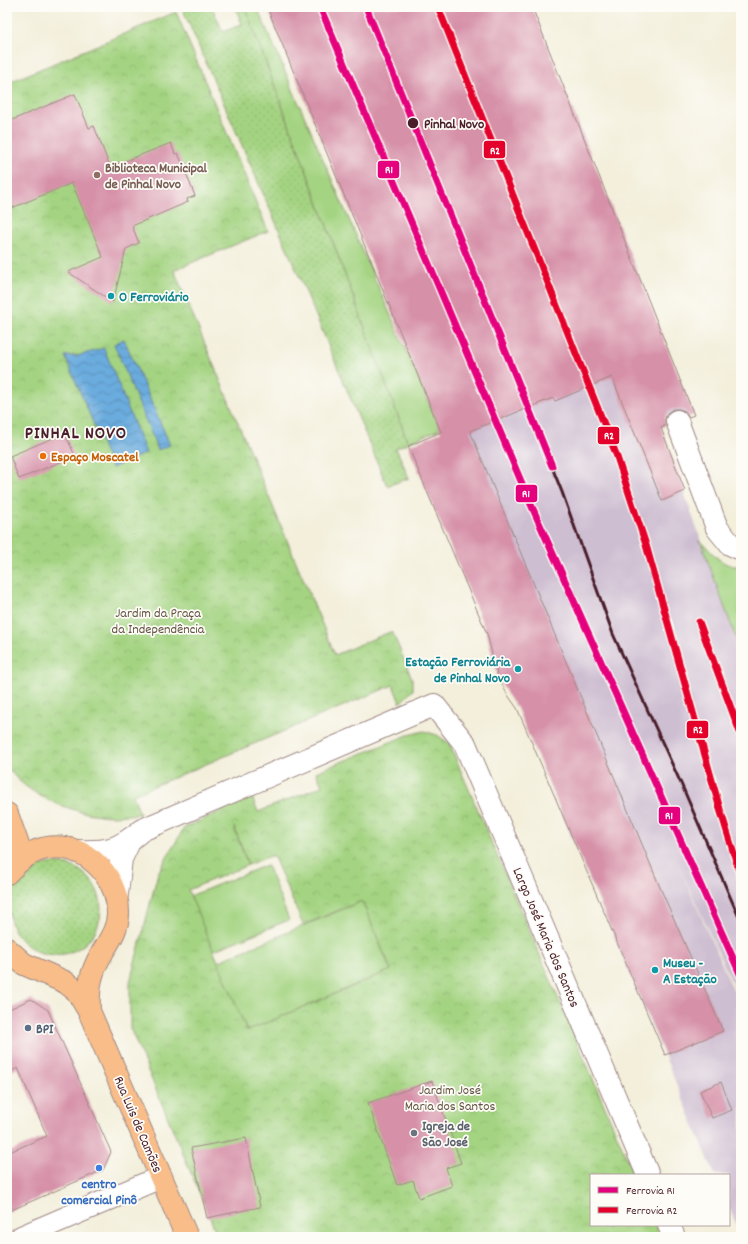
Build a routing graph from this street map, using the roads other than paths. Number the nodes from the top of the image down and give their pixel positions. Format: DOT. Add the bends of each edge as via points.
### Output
graph roads {
  1 [pos="677,421"];
  2 [pos="741,548"];
  3 [pos="10,821"];
  4 [pos="129,842"];
  5 [pos="66,849"];
  6 [pos="13,867"];
  7 [pos="117,894"];
  8 [pos="7,949"];
  9 [pos="102,954"];
  10 [pos="43,972"];
  11 [pos="89,1011"];
  12 [pos="648,1174"];
  13 [pos="161,1177"];
  14 [pos="669,1226"];
  15 [pos="21,1237"];
  16 [pos="187,1237"];
  17 [pos="674,1237"];
  1 -- 2 [label="street" via="717,528 730,544"];
  3 -- 5 [label="main road, Rua Luis de Camões" via="41,843"];
  3 -- 6 [label="main road" via="18,845"];
  4 -- 5 [label="street" via="118,848"];
  4 -- 7 [label="street" via="121,859"];
  4 -- 12 [label="street, Largo José Maria dos Santos" via="142,830 434,705 465,744"];
  5 -- 6 [label="main road" via="37,851"];
  5 -- 7 [label="main road, Rua Luis de Camões" via="94,860 108,875"];
  7 -- 9 [label="main road, Rua Luis de Camões" via="118,915 113,936"];
  8 -- 10 [label="main road, Rua Luis de Camões" via="24,964"];
  9 -- 10 [label="main road, Rua Luis de Camões" via="85,967 64,973"];
  9 -- 11 [label="main road, Rua Luis de Camões" via="88,989"];
  10 -- 11 [label="main road, Rua Luis de Camões" via="65,982 77,991"];
  11 -- 13 [label="main road, Rua Luis de Camões"];
  13 -- 15 [label="street"];
  13 -- 16 [label="main road, Rua Luis de Camões"];
  14 -- 17 [label="street"];
}
